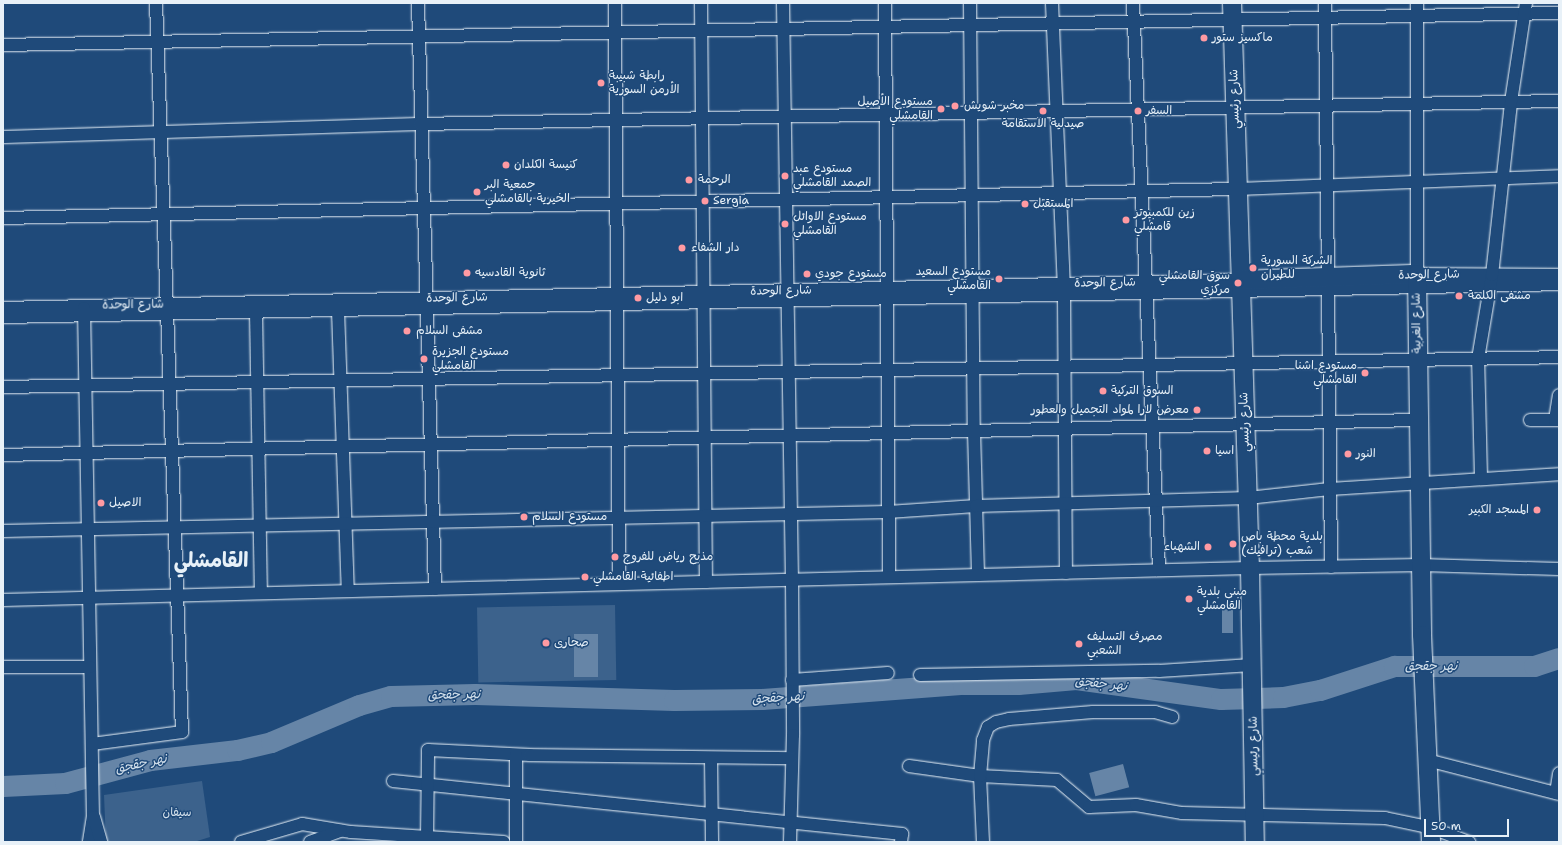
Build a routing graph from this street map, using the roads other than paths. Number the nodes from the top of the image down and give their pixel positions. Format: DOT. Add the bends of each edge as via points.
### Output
graph roads {
  1 [pos="156,3"];
  2 [pos="418,3"];
  3 [pos="614,3"];
  4 [pos="701,3"];
  5 [pos="783,3"];
  6 [pos="885,3"];
  7 [pos="970,3"];
  8 [pos="1052,3"];
  9 [pos="1133,3"];
  10 [pos="1325,3"];
  11 [pos="1417,3"];
  12 [pos="1525,8"];
  13 [pos="1233,11"];
  14 [pos="1559,13"];
  15 [pos="1417,16"];
  16 [pos="1325,18"];
  17 [pos="1134,22"];
  18 [pos="1053,24"];
  19 [pos="970,26"];
  20 [pos="885,28"];
  21 [pos="784,30"];
  22 [pos="701,32"];
  23 [pos="615,34"];
  24 [pos="418,37"];
  25 [pos="158,42"];
  26 [pos="3,45"];
  27 [pos="1559,101"];
  28 [pos="1511,102"];
  29 [pos="1417,104"];
  30 [pos="1326,106"];
  31 [pos="1236,107"];
  32 [pos="1138,109"];
  33 [pos="1057,111"];
  34 [pos="971,113"];
  35 [pos="886,115"];
  36 [pos="785,117"];
  37 [pos="702,118"];
  38 [pos="615,120"];
  39 [pos="420,124"];
  40 [pos="161,132"];
  41 [pos="3,137"];
  42 [pos="1559,176"];
  43 [pos="1502,178"];
  44 [pos="1417,180"];
  45 [pos="1327,184"];
  46 [pos="1238,189"];
  47 [pos="1142,192"];
  48 [pos="1060,194"];
  49 [pos="972,196"];
  50 [pos="886,198"];
  51 [pos="786,200"];
  52 [pos="702,203"];
  53 [pos="616,205"];
  54 [pos="424,210"];
  55 [pos="164,215"];
  56 [pos="3,218"];
  57 [pos="1559,276"];
  58 [pos="1491,280"];
  59 [pos="1417,281"];
  60 [pos="1328,284"];
  61 [pos="1559,284"];
  62 [pos="1241,286"];
  63 [pos="1146,288"];
  64 [pos="1064,289"];
  65 [pos="972,292"];
  66 [pos="887,293"];
  67 [pos="787,296"];
  68 [pos="703,297"];
  69 [pos="616,299"];
  70 [pos="427,303"];
  71 [pos="3,308"];
  72 [pos="167,309"];
  73 [pos="338,310"];
  74 [pos="84,311"];
  75 [pos="256,312"];
  76 [pos="3,317"];
  77 [pos="1559,357"];
  78 [pos="1478,359"];
  79 [pos="1418,360"];
  80 [pos="1329,362"];
  81 [pos="1243,363"];
  82 [pos="1150,365"];
  83 [pos="1065,367"];
  84 [pos="973,369"];
  85 [pos="888,370"];
  86 [pos="788,372"];
  87 [pos="704,374"];
  88 [pos="617,376"];
  89 [pos="429,379"];
  90 [pos="340,381"];
  91 [pos="257,382"];
  92 [pos="170,384"];
  93 [pos="85,386"];
  94 [pos="3,388"];
  95 [pos="1559,395"];
  96 [pos="1419,420"];
  97 [pos="1530,420"];
  98 [pos="1557,420"];
  99 [pos="1329,422"];
  100 [pos="1245,424"];
  101 [pos="1152,426"];
  102 [pos="1065,429"];
  103 [pos="974,431"];
  104 [pos="888,433"];
  105 [pos="789,435"];
  106 [pos="704,438"];
  107 [pos="617,440"];
  108 [pos="431,444"];
  109 [pos="343,446"];
  110 [pos="258,449"];
  111 [pos="172,451"];
  112 [pos="86,453"];
  113 [pos="3,455"];
  114 [pos="1559,474"];
  115 [pos="1481,478"];
  116 [pos="1420,485"];
  117 [pos="1330,489"];
  118 [pos="1248,498"];
  119 [pos="1156,501"];
  120 [pos="1066,504"];
  121 [pos="976,506"];
  122 [pos="888,512"];
  123 [pos="790,514"];
  124 [pos="705,516"];
  125 [pos="618,518"];
  126 [pos="433,522"];
  127 [pos="346,523"];
  128 [pos="260,525"];
  129 [pos="175,527"];
  130 [pos="88,529"];
  131 [pos="3,531"];
  132 [pos="1421,565"];
  133 [pos="1331,567"];
  134 [pos="1250,568"];
  135 [pos="1559,569"];
  136 [pos="1159,570"];
  137 [pos="1066,573"];
  138 [pos="978,575"];
  139 [pos="889,577"];
  140 [pos="792,580"];
  141 [pos="706,582"];
  142 [pos="619,584"];
  143 [pos="435,589"];
  144 [pos="348,591"];
  145 [pos="261,593"];
  146 [pos="177,596"];
  147 [pos="89,598"];
  148 [pos="3,600"];
  149 [pos="3,667"];
  150 [pos="90,668"];
  151 [pos="1252,670"];
  152 [pos="888,673"];
  153 [pos="920,675"];
  154 [pos="792,686"];
  155 [pos="1172,717"];
  156 [pos="92,749"];
  157 [pos="516,754"];
  158 [pos="711,758"];
  159 [pos="791,758"];
  160 [pos="1427,760"];
  161 [pos="910,766"];
  162 [pos="1559,773"];
  163 [pos="980,776"];
  164 [pos="392,781"];
  165 [pos="426,784"];
  166 [pos="1557,793"];
  167 [pos="514,794"];
  168 [pos="711,814"];
  169 [pos="1254,814"];
  170 [pos="93,816"];
  171 [pos="791,821"];
  172 [pos="348,835"];
  173 [pos="1431,835"];
  174 [pos="427,838"];
  175 [pos="89,842"];
  176 [pos="101,842"];
  177 [pos="241,842"];
  178 [pos="310,842"];
  179 [pos="504,842"];
  180 [pos="516,842"];
  181 [pos="712,842"];
  182 [pos="790,842"];
  183 [pos="901,842"];
  184 [pos="983,842"];
  185 [pos="1255,842"];
  186 [pos="1469,842"];
  1 -- 25 [label="street"];
  2 -- 24 [label="street"];
  3 -- 23 [label="street"];
  4 -- 22 [label="street"];
  5 -- 21 [label="street"];
  6 -- 20 [label="street"];
  7 -- 19 [label="street"];
  8 -- 18 [label="street"];
  9 -- 17 [label="street"];
  10 -- 16 [label="street"];
  11 -- 15 [label="street, شارع الغربية"];
  12 -- 14 [label="street"];
  12 -- 15 [label="street"];
  12 -- 28 [label="street"];
  13 -- 16 [label="street"];
  13 -- 17 [label="street"];
  13 -- 31 [label="highway, شارع رئيسي"];
  15 -- 16 [label="street"];
  15 -- 29 [label="street, شارع الغربية"];
  16 -- 30 [label="street"];
  17 -- 18 [label="street"];
  17 -- 32 [label="street"];
  18 -- 19 [label="street"];
  18 -- 33 [label="street"];
  19 -- 20 [label="street"];
  19 -- 34 [label="street"];
  20 -- 21 [label="street"];
  20 -- 35 [label="street"];
  21 -- 22 [label="street"];
  21 -- 36 [label="street"];
  22 -- 23 [label="street"];
  22 -- 37 [label="street"];
  23 -- 24 [label="street"];
  23 -- 38 [label="street"];
  24 -- 25 [label="street"];
  24 -- 39 [label="street"];
  25 -- 26 [label="street"];
  25 -- 40 [label="street"];
  27 -- 28 [label="street"];
  28 -- 29 [label="street"];
  28 -- 43 [label="street"];
  29 -- 30 [label="street"];
  29 -- 44 [label="street, شارع الغربية"];
  30 -- 31 [label="street"];
  30 -- 45 [label="street"];
  31 -- 32 [label="street"];
  31 -- 46 [label="highway, شارع رئيسي"];
  32 -- 33 [label="street"];
  32 -- 47 [label="street"];
  33 -- 34 [label="street"];
  33 -- 48 [label="street"];
  34 -- 35 [label="street"];
  34 -- 49 [label="street"];
  35 -- 36 [label="street"];
  35 -- 50 [label="street"];
  36 -- 37 [label="street"];
  36 -- 51 [label="street"];
  37 -- 38 [label="street"];
  37 -- 52 [label="street"];
  38 -- 39 [label="street"];
  38 -- 53 [label="street"];
  39 -- 40 [label="street"];
  39 -- 54 [label="street"];
  40 -- 41 [label="street"];
  40 -- 55 [label="street"];
  42 -- 43 [label="street"];
  43 -- 44 [label="street"];
  43 -- 58 [label="street"];
  44 -- 45 [label="street"];
  44 -- 59 [label="street, شارع الغربية"];
  45 -- 46 [label="street"];
  45 -- 60 [label="street"];
  46 -- 47 [label="street"];
  46 -- 62 [label="highway, شارع رئيسي"];
  47 -- 48 [label="street"];
  47 -- 63 [label="street"];
  48 -- 49 [label="street"];
  48 -- 64 [label="street"];
  49 -- 50 [label="street"];
  49 -- 65 [label="street"];
  50 -- 51 [label="street"];
  50 -- 66 [label="street"];
  51 -- 52 [label="street"];
  51 -- 67 [label="street"];
  52 -- 53 [label="street"];
  52 -- 68 [label="street"];
  53 -- 54 [label="street"];
  53 -- 69 [label="street"];
  54 -- 55 [label="street"];
  54 -- 70 [label="street"];
  55 -- 56 [label="street"];
  55 -- 72 [label="street"];
  57 -- 58 [label="street, شارع الوحدة"];
  58 -- 59 [label="street, شارع الوحدة"];
  58 -- 61 [label="street, شارع الوحدة"];
  58 -- 78 [label="street"];
  59 -- 60 [label="highway, شارع الوحدة"];
  59 -- 79 [label="highway, شارع الغربية"];
  60 -- 62 [label="highway, شارع الوحدة"];
  60 -- 80 [label="street"];
  62 -- 63 [label="street, شارع الوحدة"];
  62 -- 81 [label="highway, شارع رئيسي"];
  63 -- 64 [label="street, شارع الوحدة"];
  63 -- 82 [label="street"];
  64 -- 65 [label="street, شارع الوحدة"];
  64 -- 83 [label="street"];
  65 -- 66 [label="street, شارع الوحدة"];
  65 -- 84 [label="street"];
  66 -- 67 [label="street, شارع الوحدة"];
  66 -- 85 [label="street"];
  67 -- 68 [label="street, شارع الوحدة"];
  67 -- 86 [label="street"];
  68 -- 69 [label="street, شارع الوحدة"];
  68 -- 87 [label="street"];
  69 -- 70 [label="street, شارع الوحدة"];
  69 -- 88 [label="street"];
  70 -- 72 [label="street, شارع الوحدة"];
  70 -- 73 [label="street, شارع الوحدة"];
  70 -- 89 [label="street"];
  71 -- 74 [label="street, شارع الوحدة"];
  72 -- 74 [label="street, شارع الوحدة"];
  72 -- 75 [label="street, شارع الوحدة"];
  72 -- 92 [label="street"];
  73 -- 75 [label="street, شارع الوحدة"];
  73 -- 90 [label="street"];
  74 -- 76 [label="street, شارع الوحدة"];
  74 -- 93 [label="street"];
  75 -- 91 [label="street"];
  77 -- 78 [label="street"];
  78 -- 79 [label="street"];
  78 -- 115 [label="street"];
  79 -- 80 [label="street"];
  79 -- 96 [label="highway, شارع الغربية"];
  80 -- 81 [label="street"];
  80 -- 99 [label="street"];
  81 -- 82 [label="street"];
  81 -- 100 [label="highway, شارع رئيسي"];
  82 -- 83 [label="street"];
  82 -- 101 [label="street"];
  83 -- 84 [label="street"];
  83 -- 102 [label="street"];
  84 -- 85 [label="street"];
  84 -- 103 [label="street"];
  85 -- 86 [label="street"];
  85 -- 104 [label="street"];
  86 -- 87 [label="street"];
  86 -- 105 [label="street"];
  87 -- 88 [label="street"];
  87 -- 106 [label="street"];
  88 -- 89 [label="street"];
  88 -- 107 [label="street"];
  89 -- 90 [label="street"];
  89 -- 108 [label="street"];
  90 -- 91 [label="street"];
  90 -- 109 [label="street"];
  91 -- 92 [label="street"];
  91 -- 110 [label="street"];
  92 -- 93 [label="street"];
  92 -- 111 [label="street"];
  93 -- 94 [label="street"];
  93 -- 112 [label="street"];
  95 -- 98 [label="street"];
  96 -- 99 [label="street"];
  96 -- 116 [label="highway, شارع الغربية"];
  97 -- 98 [label="street"];
  99 -- 100 [label="street"];
  99 -- 117 [label="street"];
  100 -- 101 [label="street"];
  100 -- 118 [label="highway, شارع رئيسي"];
  101 -- 102 [label="street"];
  101 -- 119 [label="street"];
  102 -- 103 [label="street"];
  102 -- 120 [label="street"];
  103 -- 104 [label="street"];
  103 -- 121 [label="street"];
  104 -- 105 [label="street"];
  104 -- 122 [label="street"];
  105 -- 106 [label="street"];
  105 -- 123 [label="street"];
  106 -- 107 [label="street"];
  106 -- 124 [label="street"];
  107 -- 108 [label="street"];
  107 -- 125 [label="street"];
  108 -- 109 [label="street"];
  108 -- 126 [label="street"];
  109 -- 110 [label="street"];
  109 -- 127 [label="street"];
  110 -- 111 [label="street"];
  110 -- 128 [label="street"];
  111 -- 112 [label="street"];
  111 -- 129 [label="street"];
  112 -- 113 [label="street"];
  112 -- 130 [label="street"];
  114 -- 115 [label="street"];
  115 -- 116 [label="street"];
  116 -- 117 [label="street"];
  116 -- 132 [label="highway, شارع الغربية"];
  117 -- 118 [label="street"];
  117 -- 133 [label="street"];
  118 -- 119 [label="street"];
  118 -- 134 [label="highway, شارع رئيسي"];
  119 -- 120 [label="street"];
  119 -- 136 [label="street"];
  120 -- 121 [label="street"];
  120 -- 137 [label="street"];
  121 -- 122 [label="street"];
  121 -- 138 [label="street"];
  122 -- 123 [label="street"];
  122 -- 139 [label="street"];
  123 -- 124 [label="street"];
  123 -- 140 [label="street"];
  124 -- 125 [label="street"];
  124 -- 141 [label="street"];
  125 -- 126 [label="street"];
  125 -- 142 [label="street"];
  126 -- 127 [label="street"];
  126 -- 143 [label="street"];
  127 -- 128 [label="street"];
  127 -- 144 [label="street"];
  128 -- 129 [label="street"];
  128 -- 145 [label="street"];
  129 -- 130 [label="street"];
  129 -- 146 [label="street"];
  130 -- 131 [label="street"];
  130 -- 147 [label="street"];
  132 -- 133 [label="street"];
  132 -- 135 [label="street"];
  132 -- 160 [label="highway, شارع الغربية"];
  133 -- 134 [label="street"];
  134 -- 136 [label="street"];
  134 -- 151 [label="highway, شارع رئيسي"];
  136 -- 137 [label="street"];
  137 -- 138 [label="street"];
  138 -- 139 [label="street"];
  139 -- 140 [label="street"];
  140 -- 141 [label="street"];
  140 -- 154 [label="street"];
  141 -- 142 [label="street"];
  142 -- 143 [label="street"];
  143 -- 144 [label="street"];
  144 -- 145 [label="street"];
  145 -- 146 [label="street"];
  146 -- 147 [label="street"];
  146 -- 156 [label="street" via="182,732"];
  147 -- 148 [label="street"];
  147 -- 150 [label="street"];
  149 -- 150 [label="street"];
  150 -- 156 [label="street"];
  151 -- 153 [label="street"];
  151 -- 169 [label="highway, شارع رئيسي"];
  152 -- 154 [label="street"];
  154 -- 159 [label="street"];
  155 -- 163 [label="street" via="1155,712 1098,712 996,722 988,727 984,740"];
  156 -- 170 [label="street"];
  157 -- 158 [label="street"];
  157 -- 165 [label="street" via="428,750"];
  157 -- 167 [label="street"];
  158 -- 159 [label="street"];
  158 -- 168 [label="street"];
  159 -- 171 [label="street"];
  160 -- 166 [label="street"];
  160 -- 173 [label="highway, شارع الغربية"];
  161 -- 163 [label="street"];
  162 -- 166 [label="street"];
  163 -- 169 [label="street" via="1057,780 1089,807 1136,805 1182,813"];
  163 -- 184 [label="street"];
  164 -- 165 [label="street"];
  165 -- 167 [label="street"];
  165 -- 174 [label="street"];
  167 -- 168 [label="street"];
  167 -- 180 [label="street"];
  168 -- 171 [label="street"];
  168 -- 181 [label="street"];
  169 -- 173 [label="street" via="1385,818"];
  169 -- 185 [label="highway, شارع رئيسي"];
  170 -- 175 [label="street"];
  170 -- 176 [label="street"];
  171 -- 182 [label="street"];
  171 -- 183 [label="street" via="902,834"];
  172 -- 174 [label="street"];
  172 -- 177 [label="street" via="315,824 302,824"];
  172 -- 178 [label="street"];
  173 -- 186 [label="street"];
  174 -- 179 [label="street"];
}
